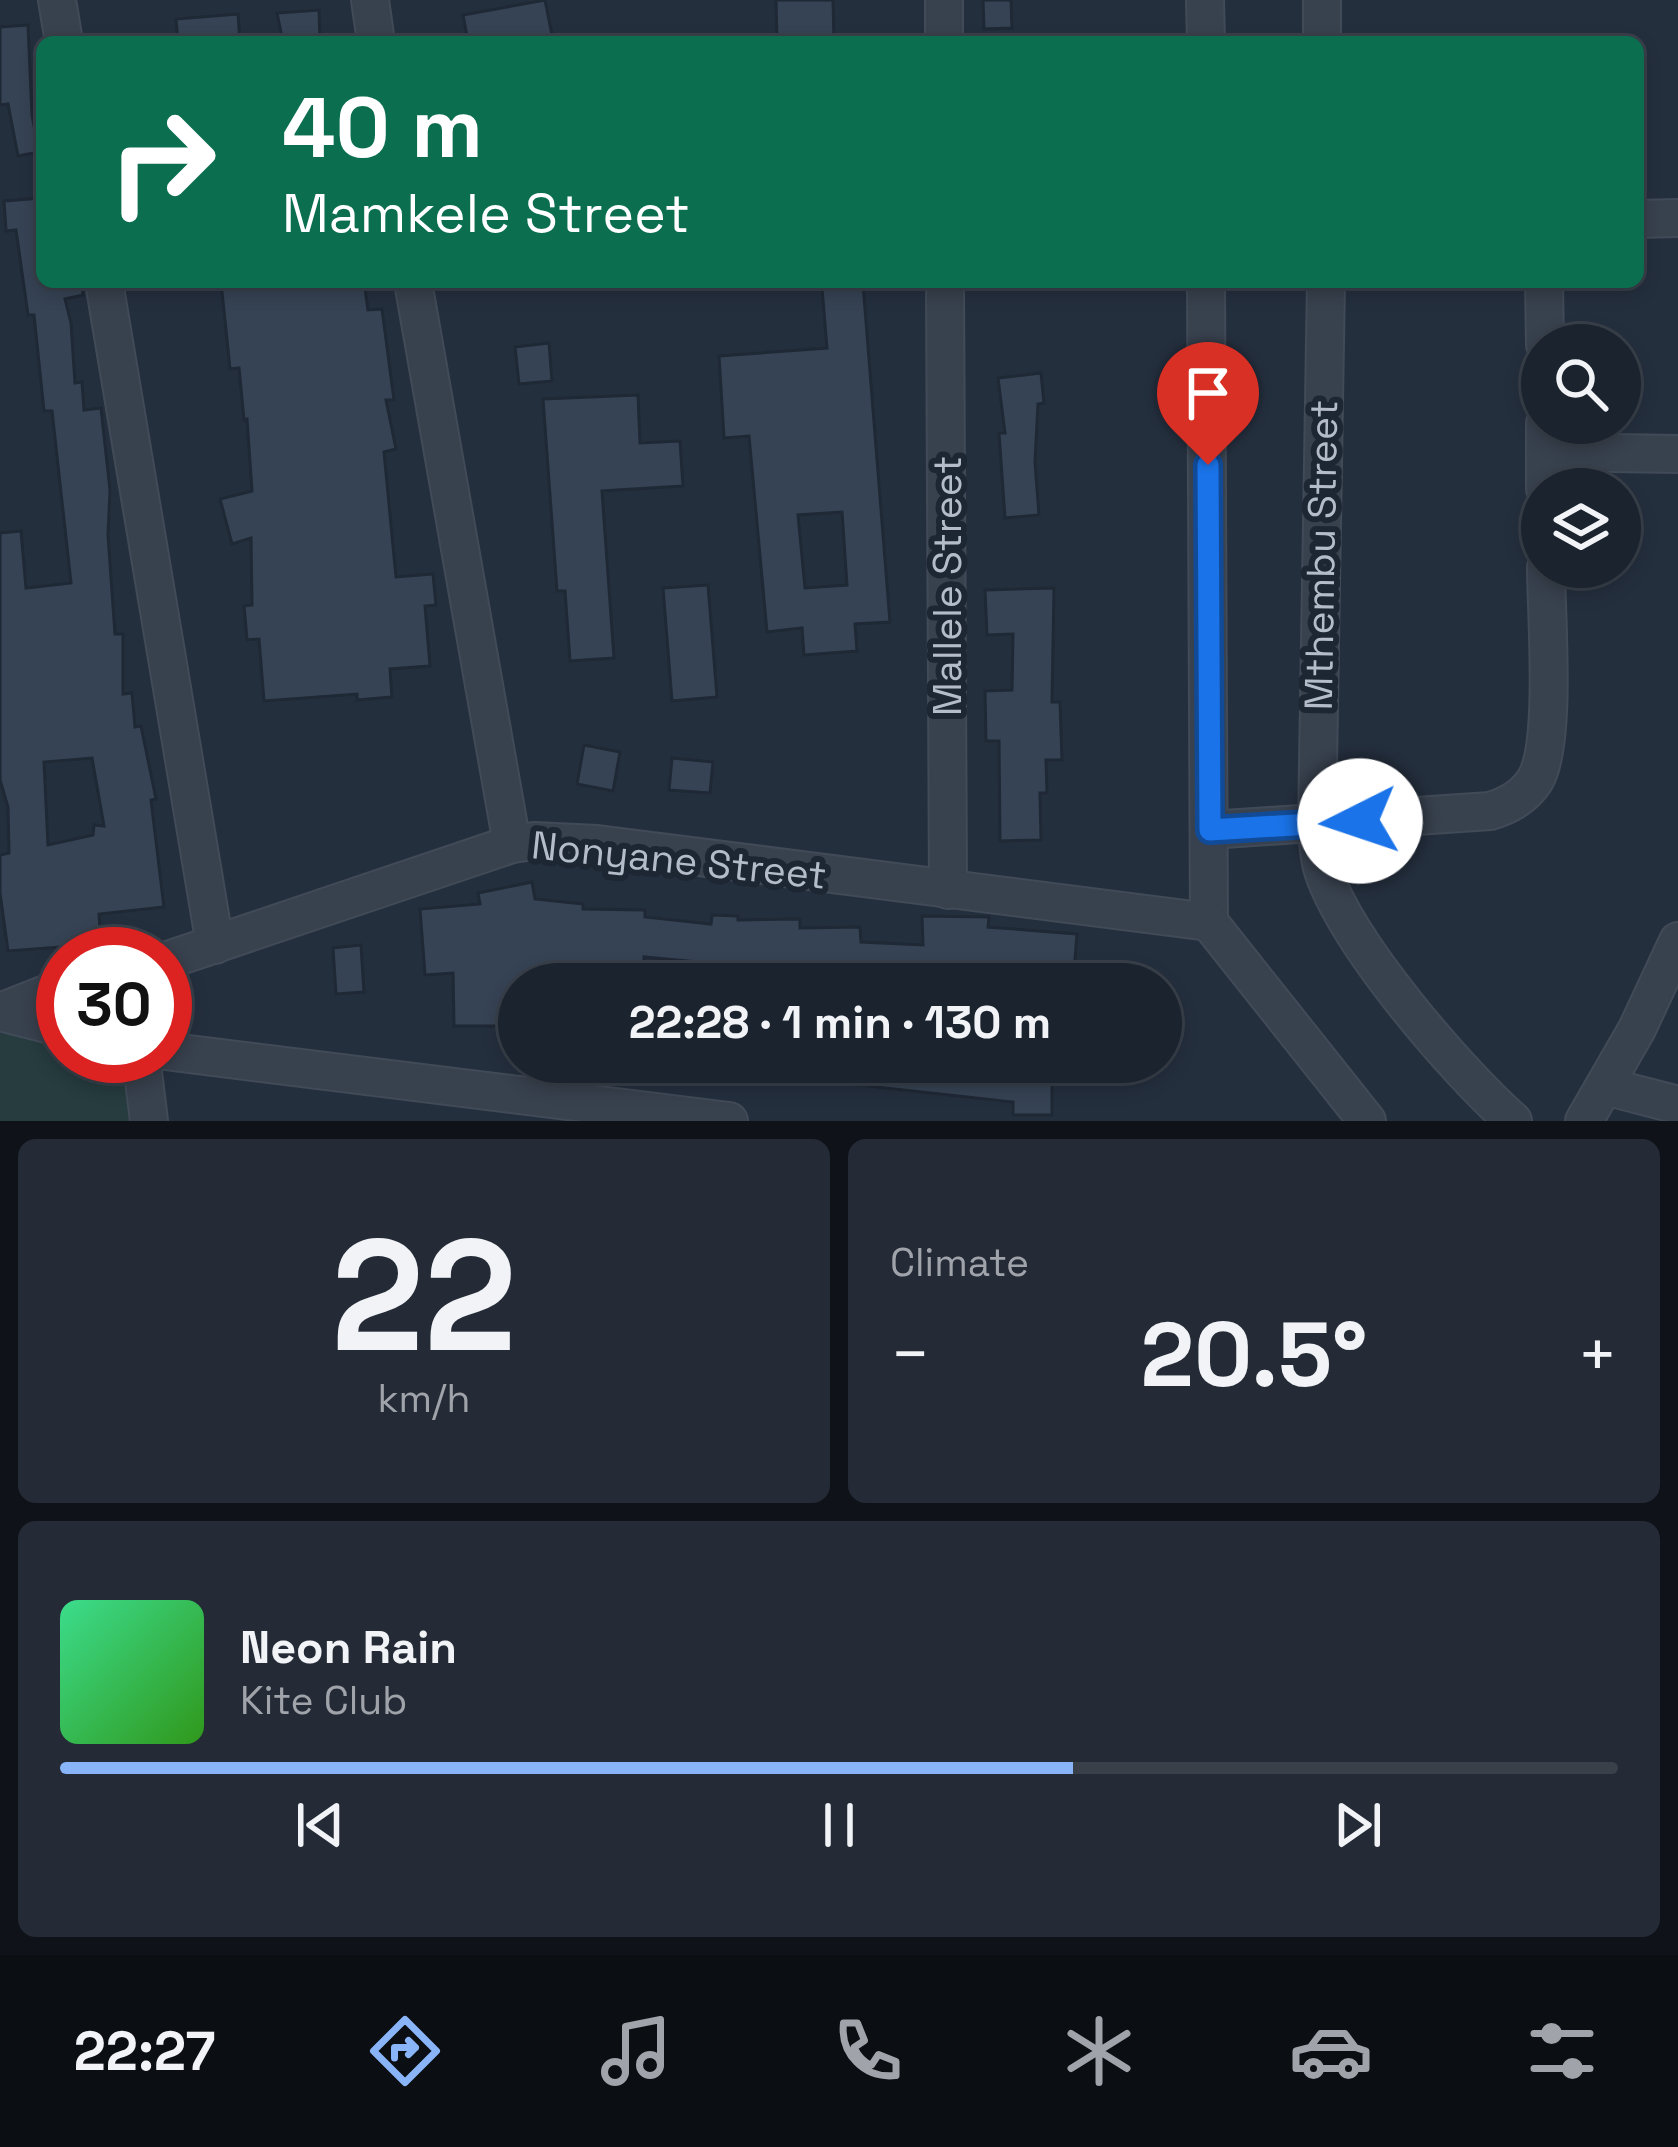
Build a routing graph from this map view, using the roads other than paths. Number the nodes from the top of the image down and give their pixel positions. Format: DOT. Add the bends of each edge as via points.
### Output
graph roads {
  1 [pos="57,0"];
  2 [pos="370,0"];
  3 [pos="944,0"];
  4 [pos="1205,0"];
  5 [pos="1322,0"];
  6 [pos="63,36"];
  7 [pos="375,36"];
  8 [pos="944,36"];
  9 [pos="1206,36"];
  10 [pos="1322,36"];
  11 [pos="1678,218"];
  12 [pos="1644,219"];
  13 [pos="105,288"];
  14 [pos="414,288"];
  15 [pos="946,288"];
  16 [pos="1206,288"];
  17 [pos="1326,288"];
  18 [pos="1544,288"];
  19 [pos="1545,324"];
  20 [pos="1595,444"];
  21 [pos="1678,454"];
  22 [pos="1546,588"];
  23 [pos="1317,825"];
  24 [pos="1210,830"];
  25 [pos="512,844"];
  26 [pos="948,890"];
  27 [pos="1209,922"];
  28 [pos="1678,941"];
  29 [pos="215,945"];
  30 [pos="192,952"];
  31 [pos="36,998"];
  32 [pos="0,1012"];
  33 [pos="36,1021"];
  34 [pos="192,1054"];
  35 [pos="144,1083"];
  36 [pos="1605,1086"];
  37 [pos="1678,1105"];
  38 [pos="149,1121"];
  39 [pos="729,1121"];
  40 [pos="1367,1121"];
  41 [pos="1514,1121"];
  42 [pos="1584,1121"];
  1 -- 6 [label="street"];
  2 -- 7 [label="street"];
  3 -- 8 [label="street"];
  4 -- 9 [label="street"];
  5 -- 10 [label="street"];
  11 -- 12 [label="street"];
  13 -- 29 [label="street"];
  14 -- 25 [label="street"];
  15 -- 26 [label="street, Mallele Street"];
  16 -- 24 [label="street"];
  17 -- 23 [label="street, Mthembu Street"];
  18 -- 19 [label="street"];
  20 -- 21 [label="street"];
  22 -- 23 [label="street" via="1545,743 1528,788 1490,811"];
  23 -- 24 [label="street"];
  23 -- 41 [label="street, Mthembu Street" via="1322,869 1354,930 1449,1054"];
  24 -- 27 [label="street"];
  25 -- 26 [label="street, Nonyane Street" via="597,844"];
  25 -- 29 [label="street, Nonyane Street"];
  26 -- 27 [label="street, Nonyane Street"];
  27 -- 40 [label="street"];
  28 -- 36 [label="street"];
  29 -- 30 [label="street, Nonyane Street"];
  31 -- 32 [label="street"];
  32 -- 33 [label="street"];
  34 -- 39 [label="street"];
  35 -- 38 [label="street"];
  36 -- 37 [label="street"];
  36 -- 42 [label="street"];
}
